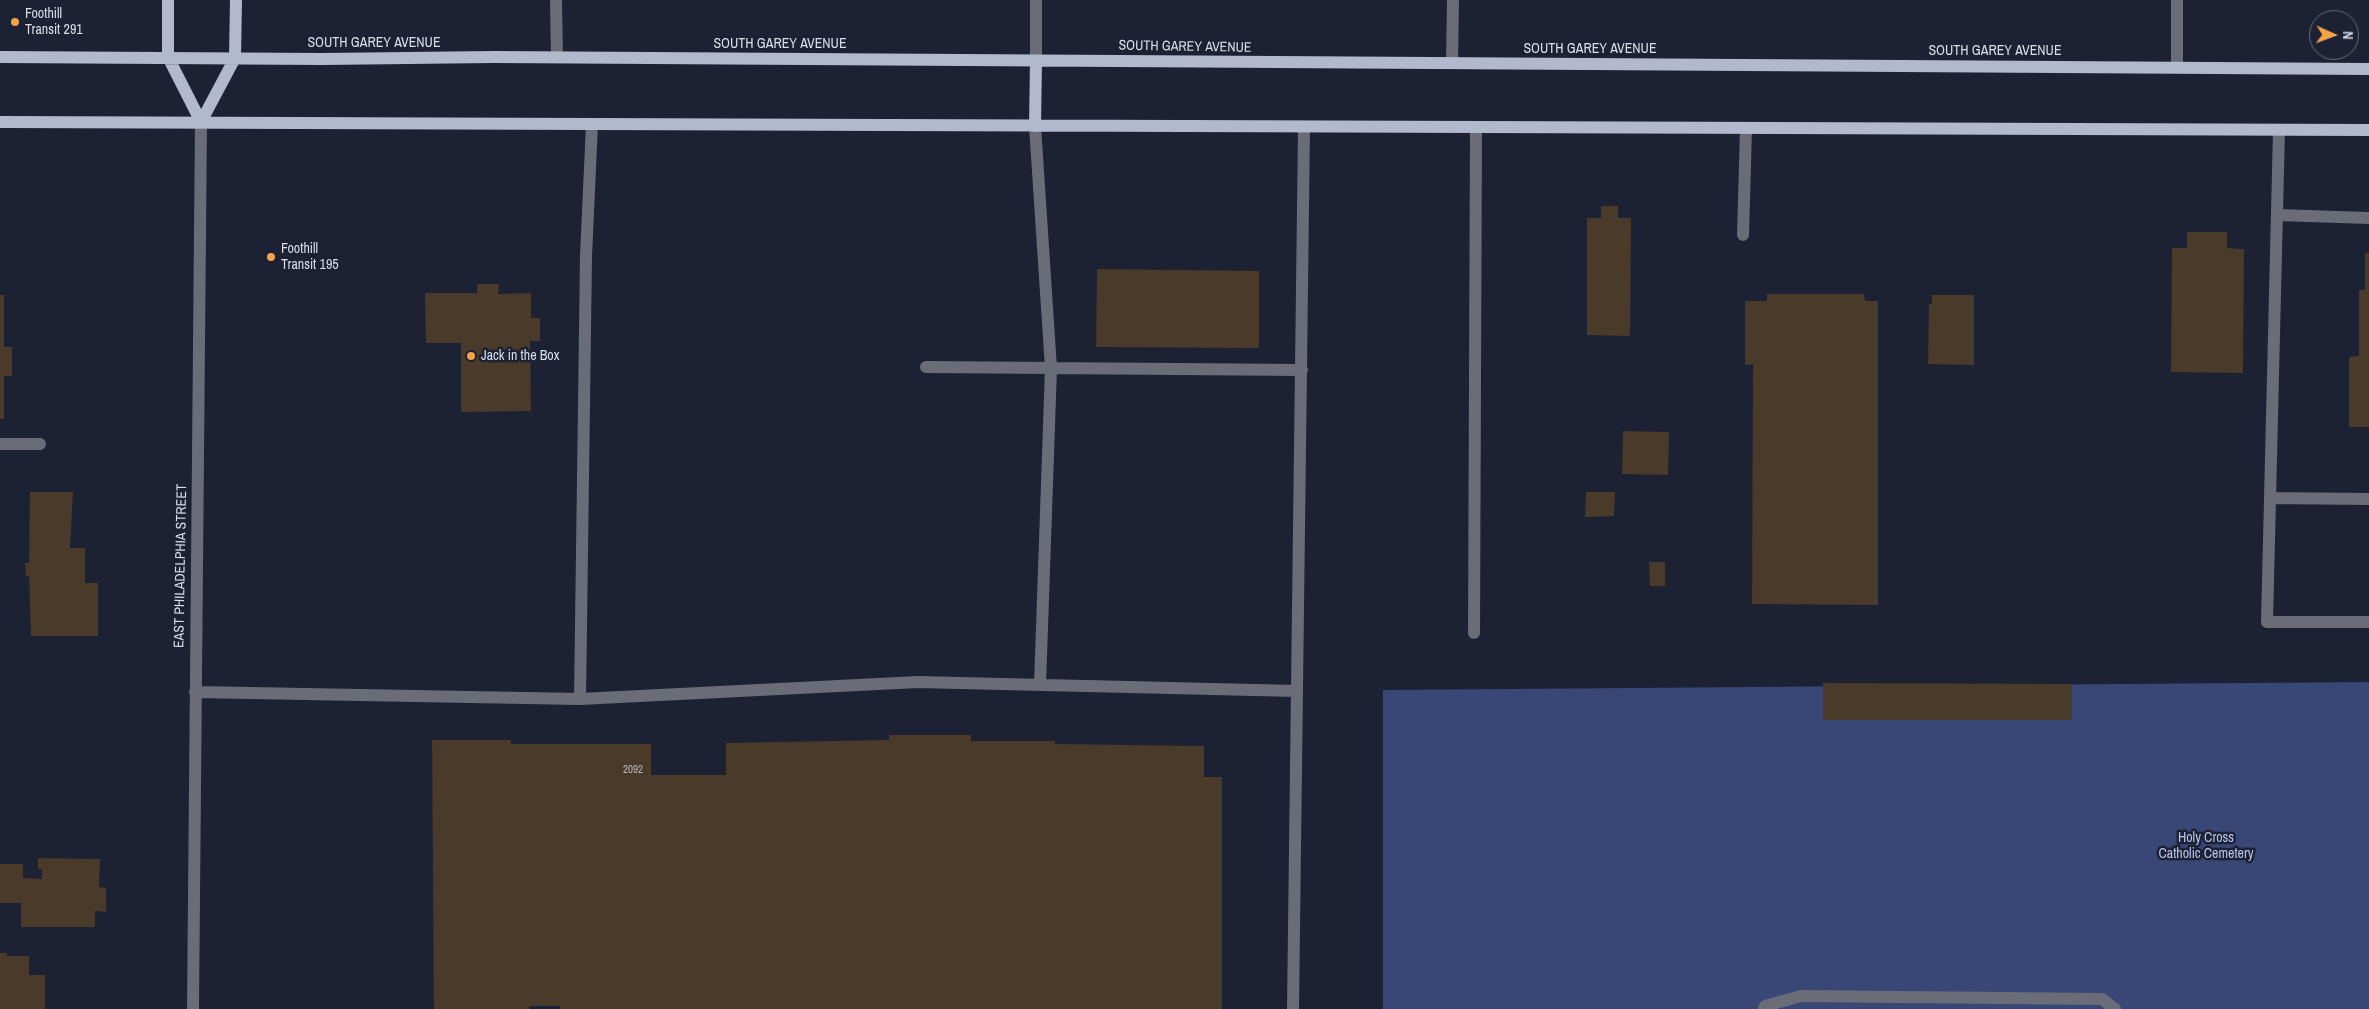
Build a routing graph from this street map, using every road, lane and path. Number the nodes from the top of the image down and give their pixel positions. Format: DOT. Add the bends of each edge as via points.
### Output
graph roads {
  1 [pos="168,0"];
  2 [pos="236,0"];
  3 [pos="556,0"];
  4 [pos="1036,0"];
  5 [pos="1453,0"];
  6 [pos="2177,0"];
  7 [pos="0,57"];
  8 [pos="168,57"];
  9 [pos="236,58"];
  10 [pos="557,58"];
  11 [pos="1036,61"];
  12 [pos="1452,64"];
  13 [pos="2177,67"];
  14 [pos="2369,69"];
  15 [pos="0,122"];
  16 [pos="201,122"];
  17 [pos="592,124"];
  18 [pos="1035,126"];
  19 [pos="1304,127"];
  20 [pos="1476,128"];
  21 [pos="1746,128"];
  22 [pos="2279,130"];
  23 [pos="2369,130"];
  24 [pos="2277,215"];
  25 [pos="2369,218"];
  26 [pos="1742,236"];
  27 [pos="926,367"];
  28 [pos="1051,368"];
  29 [pos="1302,370"];
  30 [pos="0,444"];
  31 [pos="40,444"];
  32 [pos="2270,498"];
  33 [pos="2369,499"];
  34 [pos="2369,622"];
  35 [pos="1474,633"];
  36 [pos="1040,685"];
  37 [pos="1297,691"];
  38 [pos="195,692"];
  39 [pos="580,699"];
  40 [pos="193,1009"];
  41 [pos="1293,1009"];
  42 [pos="1764,1009"];
  43 [pos="2115,1009"];
  1 -- 8 [label="main road"];
  2 -- 9 [label="main road"];
  3 -- 10 [label="street"];
  4 -- 11 [label="street"];
  5 -- 12 [label="street"];
  6 -- 13 [label="street"];
  7 -- 8 [label="main road, SOUTH GAREY AVENUE"];
  8 -- 9 [label="main road, SOUTH GAREY AVENUE"];
  8 -- 16 [label="main road"];
  9 -- 10 [label="main road, SOUTH GAREY AVENUE"];
  9 -- 16 [label="main road"];
  10 -- 11 [label="main road, SOUTH GAREY AVENUE"];
  11 -- 12 [label="main road, SOUTH GAREY AVENUE"];
  11 -- 18 [label="main road"];
  12 -- 13 [label="main road, SOUTH GAREY AVENUE"];
  13 -- 14 [label="main road, SOUTH GAREY AVENUE"];
  15 -- 16 [label="main road"];
  16 -- 17 [label="main road"];
  16 -- 38 [label="street, EAST PHILADELPHIA STREET"];
  17 -- 18 [label="main road"];
  17 -- 39 [label="street" via="586,256"];
  18 -- 19 [label="main road"];
  18 -- 28 [label="street"];
  19 -- 20 [label="main road"];
  19 -- 29 [label="street"];
  20 -- 21 [label="main road"];
  20 -- 35 [label="street"];
  21 -- 22 [label="main road"];
  21 -- 26 [label="street"];
  22 -- 23 [label="main road"];
  22 -- 24 [label="street"];
  24 -- 25 [label="street"];
  24 -- 32 [label="street"];
  27 -- 28 [label="street"];
  28 -- 29 [label="street"];
  28 -- 36 [label="street"];
  29 -- 37 [label="street"];
  30 -- 31 [label="street"];
  32 -- 33 [label="street"];
  32 -- 34 [label="street" via="2267,622"];
  36 -- 37 [label="street"];
  36 -- 39 [label="street" via="918,682"];
  37 -- 41 [label="street"];
  38 -- 39 [label="street"];
  38 -- 40 [label="street, EAST PHILADELPHIA STREET"];
  42 -- 43 [label="street" via="1800,996 2102,999"];
}
